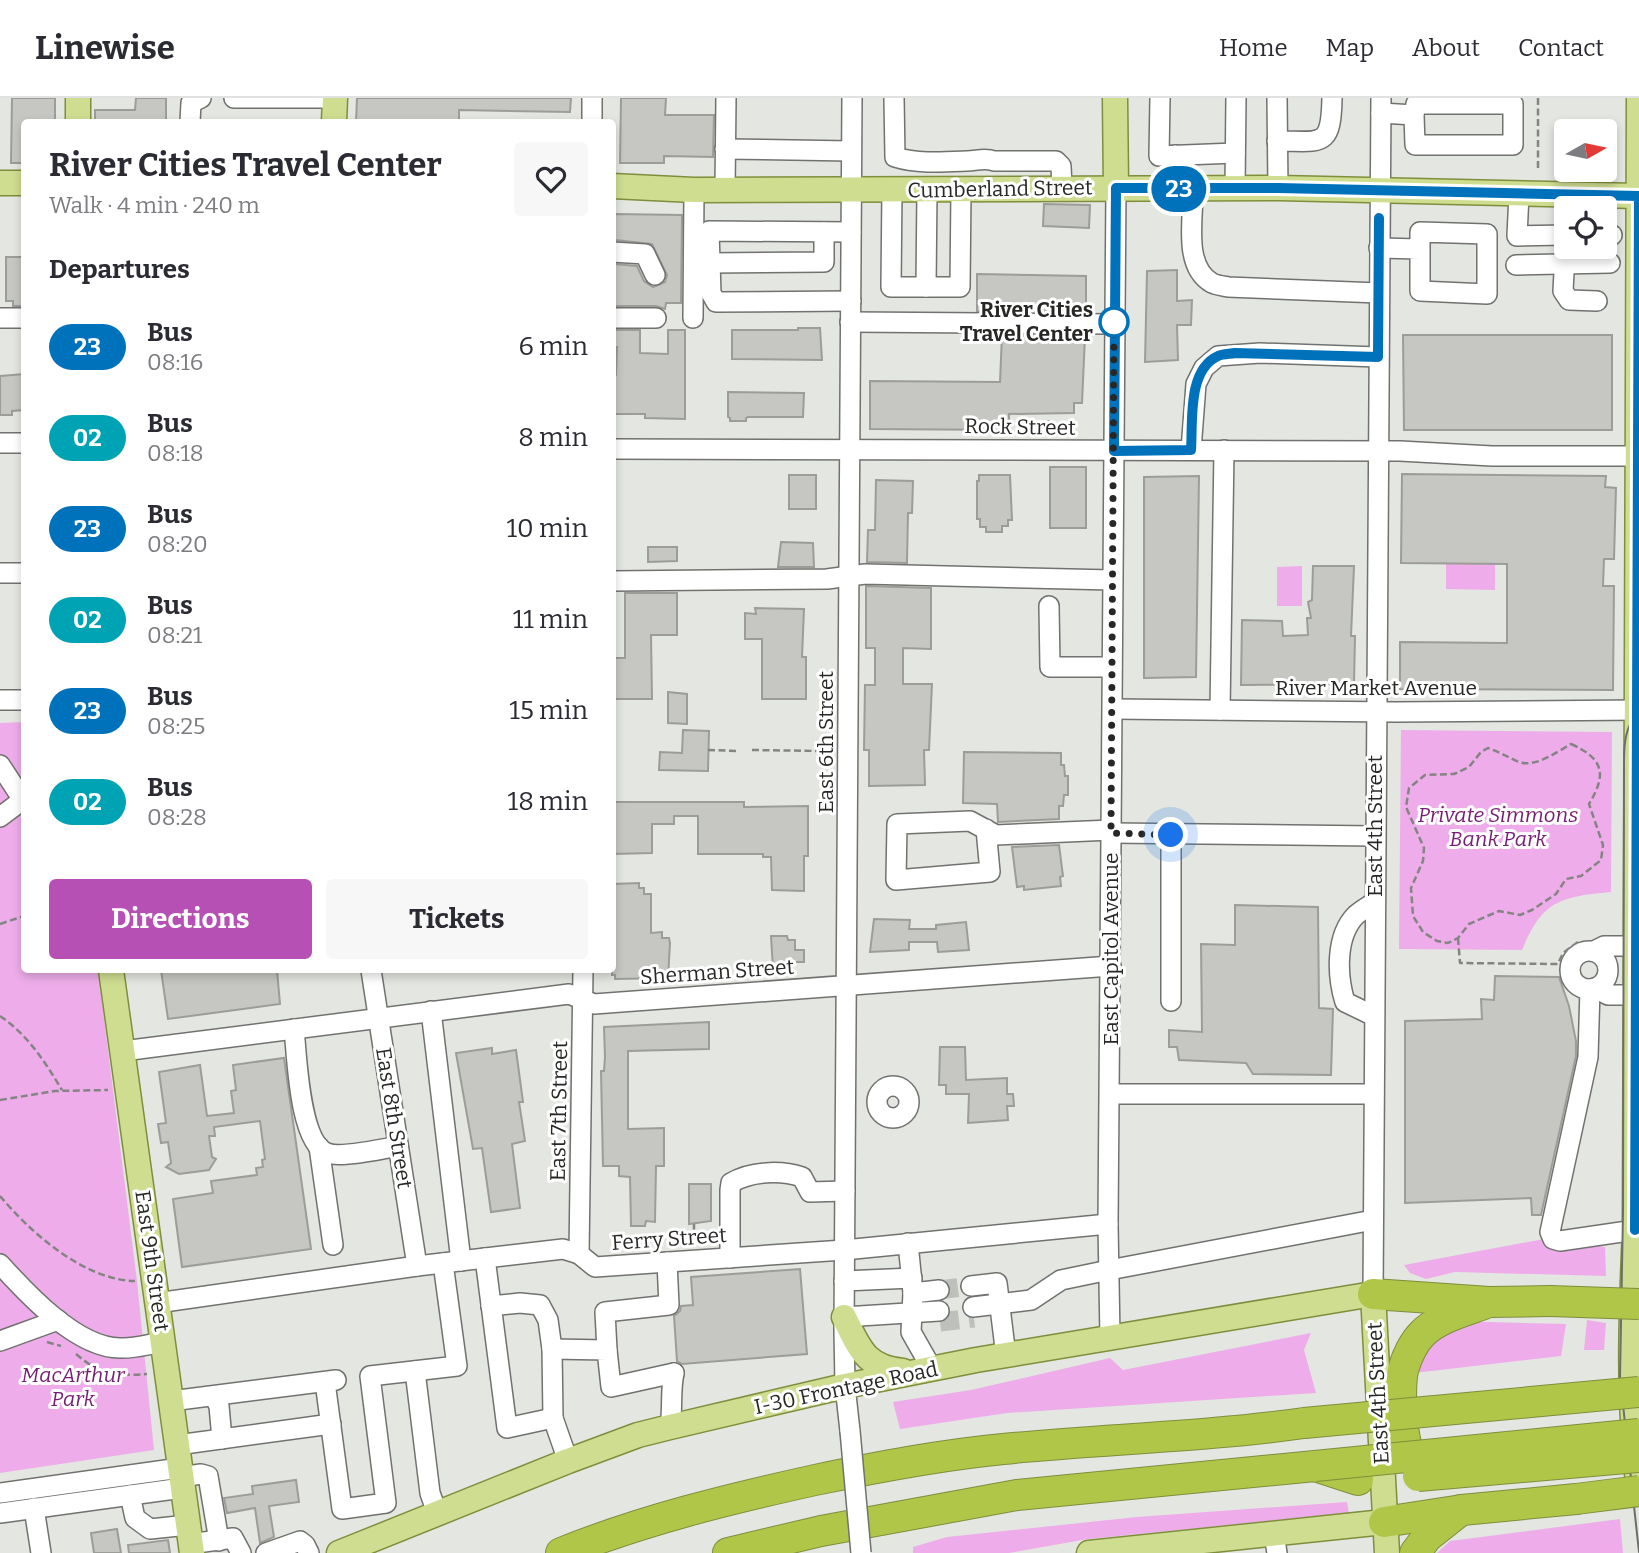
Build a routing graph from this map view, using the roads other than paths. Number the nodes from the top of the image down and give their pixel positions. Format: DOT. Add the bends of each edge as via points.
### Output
graph roads {
  1 [pos="78,98"];
  2 [pos="201,98"];
  3 [pos="234,98"];
  4 [pos="328,98"];
  5 [pos="335,98"];
  6 [pos="592,98"];
  7 [pos="726,98"];
  8 [pos="852,98"];
  9 [pos="894,98"];
  10 [pos="1115,98"];
  11 [pos="1160,98"];
  12 [pos="1236,98"];
  13 [pos="1277,98"];
  14 [pos="1332,98"];
  15 [pos="1639,98"];
  16 [pos="1381,106"];
  17 [pos="1414,115"];
  18 [pos="78,119"];
  19 [pos="190,119"];
  20 [pos="334,119"];
  21 [pos="592,119"];
  22 [pos="1277,141"];
  23 [pos="725,149"];
  24 [pos="851,151"];
  25 [pos="1235,153"];
  26 [pos="1167,155"];
  27 [pos="0,183"];
  28 [pos="21,183"];
  29 [pos="616,186"];
  30 [pos="1062,187"];
  31 [pos="1116,188"];
  32 [pos="1183,188"];
  33 [pos="1235,188"];
  34 [pos="1278,188"];
  35 [pos="851,189"];
  36 [pos="694,190"];
  37 [pos="725,190"];
  38 [pos="892,190"];
  39 [pos="927,190"];
  40 [pos="961,191"];
  41 [pos="1380,191"];
  42 [pos="1519,194"];
  43 [pos="1639,196"];
  44 [pos="824,232"];
  45 [pos="851,232"];
  46 [pos="1554,235"];
  47 [pos="1379,248"];
  48 [pos="1420,249"];
  49 [pos="616,252"];
  50 [pos="1564,259"];
  51 [pos="710,263"];
  52 [pos="1611,263"];
  53 [pos="1564,264"];
  54 [pos="1516,265"];
  55 [pos="655,275"];
  56 [pos="926,287"];
  57 [pos="1379,293"];
  58 [pos="851,301"];
  59 [pos="1597,301"];
  60 [pos="0,318"];
  61 [pos="21,318"];
  62 [pos="616,318"];
  63 [pos="656,318"];
  64 [pos="693,318"];
  65 [pos="850,322"];
  66 [pos="1114,324"];
  67 [pos="1378,357"];
  68 [pos="0,443"];
  69 [pos="21,443"];
  70 [pos="850,448"];
  71 [pos="616,449"];
  72 [pos="1191,450"];
  73 [pos="1224,450"];
  74 [pos="1114,451"];
  75 [pos="1378,451"];
  76 [pos="1637,456"];
  77 [pos="0,573"];
  78 [pos="21,573"];
  79 [pos="849,577"];
  80 [pos="1112,580"];
  81 [pos="616,581"];
  82 [pos="1049,606"];
  83 [pos="1112,667"];
  84 [pos="0,700"];
  85 [pos="21,700"];
  86 [pos="1113,709"];
  87 [pos="1220,710"];
  88 [pos="1637,710"];
  89 [pos="1376,711"];
  90 [pos="0,765"];
  91 [pos="21,796"];
  92 [pos="21,802"];
  93 [pos="0,817"];
  94 [pos="986,829"];
  95 [pos="1111,831"];
  96 [pos="1171,835"];
  97 [pos="1376,836"];
  98 [pos="1637,878"];
  99 [pos="1375,902"];
  100 [pos="1589,946"];
  101 [pos="1636,962"];
  102 [pos="1111,966"];
  103 [pos="111,973"];
  104 [pos="371,973"];
  105 [pos="583,973"];
  106 [pos="847,986"];
  107 [pos="1592,988"];
  108 [pos="1634,995"];
  109 [pos="583,1000"];
  110 [pos="1171,1001"];
  111 [pos="430,1011"];
  112 [pos="1374,1016"];
  113 [pos="378,1018"];
  114 [pos="293,1029"];
  115 [pos="122,1051"];
  116 [pos="1110,1094"];
  117 [pos="1374,1094"];
  118 [pos="846,1103"];
  119 [pos="877,1104"];
  120 [pos="398,1146"];
  121 [pos="319,1147"];
  122 [pos="845,1191"];
  123 [pos="1373,1220"];
  124 [pos="1108,1224"];
  125 [pos="1635,1230"];
  126 [pos="908,1243"];
  127 [pos="332,1245"];
  128 [pos="844,1250"];
  129 [pos="579,1254"];
  130 [pos="485,1258"];
  131 [pos="730,1258"];
  132 [pos="452,1262"];
  133 [pos="667,1262"];
  134 [pos="0,1264"];
  135 [pos="417,1266"];
  136 [pos="1109,1269"];
  137 [pos="844,1280"];
  138 [pos="913,1285"];
  139 [pos="971,1286"];
  140 [pos="939,1290"];
  141 [pos="1373,1294"];
  142 [pos="1489,1302"];
  143 [pos="157,1303"];
  144 [pos="1639,1304"];
  145 [pos="491,1306"];
  146 [pos="1000,1309"];
  147 [pos="973,1312"];
  148 [pos="939,1316"];
  149 [pos="844,1317"];
  150 [pos="912,1319"];
  151 [pos="58,1320"];
  152 [pos="1110,1338"];
  153 [pos="0,1340"];
  154 [pos="163,1342"];
  155 [pos="552,1349"];
  156 [pos="607,1350"];
  157 [pos="1006,1356"];
  158 [pos="415,1371"];
  159 [pos="925,1371"];
  160 [pos="370,1376"];
  161 [pos="336,1380"];
  162 [pos="845,1386"];
  163 [pos="1639,1392"];
  164 [pos="214,1396"];
  165 [pos="171,1401"];
  166 [pos="553,1418"];
  167 [pos="331,1424"];
  168 [pos="680,1424"];
  169 [pos="1639,1434"];
  170 [pos="222,1439"];
  171 [pos="568,1461"];
  172 [pos="1315,1466"];
  173 [pos="180,1469"];
  174 [pos="1638,1476"];
  175 [pos="0,1493"];
  176 [pos="130,1495"];
  177 [pos="386,1503"];
  178 [pos="34,1508"];
  179 [pos="1462,1510"];
  180 [pos="0,1513"];
  181 [pos="437,1513"];
  182 [pos="1384,1522"];
  183 [pos="395,1530"];
  184 [pos="190,1541"];
  185 [pos="219,1541"];
  186 [pos="1275,1543"];
  187 [pos="1121,1551"];
  188 [pos="41,1553"];
  189 [pos="241,1553"];
  190 [pos="266,1553"];
  191 [pos="309,1553"];
  192 [pos="339,1553"];
  193 [pos="561,1553"];
  194 [pos="728,1553"];
  195 [pos="861,1553"];
  196 [pos="1089,1553"];
  197 [pos="1387,1553"];
  198 [pos="1415,1553"];
  1 -- 18 [label="main road"];
  2 -- 19 [label="street" via="191,103"];
  3 -- 4 [label="street"];
  5 -- 20 [label="main road"];
  6 -- 21 [label="street"];
  7 -- 23 [label="street"];
  8 -- 24 [label="street, East 6th Street"];
  9 -- 30 [label="street" via="895,156 907,161 987,158 1056,162 1061,166"];
  10 -- 31 [label="main road, East Capitol Avenue"];
  11 -- 26 [label="street"];
  12 -- 25 [label="street"];
  13 -- 22 [label="street"];
  14 -- 22 [label="street" via="1332,125 1323,138"];
  15 -- 43 [label="main road"];
  16 -- 17 [label="street"];
  16 -- 41 [label="street, East 4th Street"];
  17 -- 17 [label="street" via="1415,145 1513,145 1513,104 1416,104"];
  22 -- 34 [label="street"];
  23 -- 24 [label="street"];
  23 -- 37 [label="street"];
  24 -- 35 [label="street, East 6th Street"];
  25 -- 26 [label="street"];
  25 -- 33 [label="street"];
  26 -- 32 [label="street"];
  27 -- 28 [label="main road"];
  29 -- 36 [label="main road, Cumberland Street"];
  30 -- 31 [label="main road, Cumberland Street"];
  30 -- 40 [label="main road, Cumberland Street"];
  31 -- 32 [label="main road, Cumberland Street"];
  31 -- 66 [label="street, East Capitol Avenue"];
  32 -- 33 [label="main road, Cumberland Street"];
  32 -- 57 [label="street" via="1197,268 1212,283"];
  33 -- 34 [label="main road, Cumberland Street"];
  34 -- 41 [label="main road, Cumberland Street"];
  35 -- 37 [label="main road, Cumberland Street"];
  35 -- 38 [label="main road, Cumberland Street"];
  35 -- 45 [label="street, East 6th Street"];
  36 -- 37 [label="main road, Cumberland Street"];
  36 -- 64 [label="street"];
  38 -- 39 [label="main road, Cumberland Street"];
  38 -- 56 [label="street" via="891,287"];
  39 -- 40 [label="main road, Cumberland Street"];
  39 -- 56 [label="street"];
  40 -- 56 [label="street" via="960,287"];
  41 -- 42 [label="main road, Cumberland Street"];
  41 -- 47 [label="street, East 4th Street"];
  42 -- 43 [label="main road, Cumberland Street"];
  42 -- 46 [label="street" via="1517,236"];
  43 -- 76 [label="main road"];
  44 -- 45 [label="street"];
  44 -- 51 [label="street" via="824,262"];
  44 -- 51 [label="street" via="709,231"];
  45 -- 58 [label="street, East 6th Street"];
  47 -- 48 [label="street"];
  47 -- 57 [label="street, East 4th Street"];
  48 -- 48 [label="street" via="1420,232 1487,234 1487,294 1420,291"];
  49 -- 55 [label="street" via="645,254"];
  50 -- 53 [label="street"];
  51 -- 58 [label="street" via="711,293 716,302"];
  52 -- 53 [label="street"];
  53 -- 54 [label="street"];
  53 -- 59 [label="street" via="1563,291 1569,300"];
  57 -- 67 [label="street, East 4th Street"];
  58 -- 65 [label="street, East 6th Street"];
  60 -- 61 [label="street"];
  62 -- 63 [label="street"];
  65 -- 66 [label="street"];
  65 -- 70 [label="street, East 6th Street"];
  66 -- 74 [label="street, East Capitol Avenue"];
  67 -- 72 [label="street" via="1218,356 1204,368 1196,384"];
  67 -- 75 [label="street, East 4th Street"];
  68 -- 69 [label="street"];
  70 -- 71 [label="street, Rock Street"];
  70 -- 74 [label="street, Rock Street"];
  70 -- 79 [label="street, East 6th Street"];
  72 -- 73 [label="street, Rock Street"];
  72 -- 74 [label="street, Rock Street"];
  73 -- 75 [label="street, Rock Street"];
  73 -- 87 [label="street"];
  74 -- 80 [label="street, East Capitol Avenue"];
  75 -- 76 [label="street, Rock Street"];
  75 -- 89 [label="street, East 4th Street"];
  76 -- 88 [label="main road"];
  77 -- 78 [label="street"];
  79 -- 80 [label="street"];
  79 -- 81 [label="street"];
  79 -- 106 [label="street, East 6th Street"];
  80 -- 83 [label="street, East Capitol Avenue"];
  82 -- 83 [label="street" via="1050,667"];
  83 -- 86 [label="street, East Capitol Avenue"];
  84 -- 85 [label="street"];
  86 -- 87 [label="street, River Market Avenue"];
  86 -- 95 [label="street, East Capitol Avenue"];
  87 -- 89 [label="street, River Market Avenue"];
  88 -- 89 [label="street, River Market Avenue"];
  88 -- 98 [label="main road"];
  89 -- 97 [label="street, East 4th Street"];
  90 -- 91 [label="street"];
  92 -- 93 [label="street"];
  94 -- 94 [label="street" via="970,821 897,824 896,880 990,872"];
  94 -- 95 [label="street" via="996,835"];
  95 -- 96 [label="street"];
  95 -- 102 [label="street, East Capitol Avenue"];
  96 -- 97 [label="street"];
  96 -- 110 [label="street"];
  97 -- 99 [label="street, East 4th Street"];
  98 -- 101 [label="main road"];
  99 -- 112 [label="street, East 4th Street"];
  99 -- 112 [label="street" via="1355,916 1343,934 1340,958 1345,1002"];
  100 -- 101 [label="street" via="1604,946"];
  100 -- 107 [label="street" via="1606,961 1608,969 1602,983"];
  100 -- 107 [label="street" via="1569,967 1574,983"];
  101 -- 108 [label="main road"];
  102 -- 106 [label="street, Sherman Street"];
  102 -- 116 [label="street, East Capitol Avenue"];
  103 -- 115 [label="main road, East 9th Street"];
  104 -- 113 [label="street, East 8th Street"];
  105 -- 109 [label="street, East 7th Street"];
  106 -- 109 [label="street, Sherman Street" via="594,1004"];
  106 -- 118 [label="street, East 6th Street"];
  107 -- 108 [label="street" via="1608,995"];
  107 -- 125 [label="street" via="1588,1057 1549,1231 1560,1241"];
  108 -- 125 [label="main road"];
  109 -- 111 [label="street, Sherman Street" via="569,993"];
  109 -- 129 [label="street, East 7th Street"];
  111 -- 113 [label="street, Sherman Street"];
  111 -- 132 [label="street"];
  112 -- 117 [label="street, East 4th Street"];
  113 -- 114 [label="street, Sherman Street"];
  113 -- 120 [label="street, East 8th Street"];
  114 -- 115 [label="street, Sherman Street"];
  114 -- 121 [label="street" via="305,1118"];
  115 -- 143 [label="main road, East 9th Street"];
  116 -- 117 [label="street"];
  116 -- 124 [label="street, East Capitol Avenue"];
  117 -- 123 [label="street, East 4th Street"];
  118 -- 119 [label="street"];
  118 -- 122 [label="street, East 6th Street"];
  120 -- 121 [label="street" via="328,1154"];
  120 -- 135 [label="street, East 8th Street"];
  121 -- 127 [label="street"];
  122 -- 128 [label="street, East 6th Street"];
  122 -- 131 [label="street" via="810,1192 802,1177 787,1172 741,1177 731,1183"];
  123 -- 136 [label="street"];
  123 -- 141 [label="street, East 4th Street"];
  124 -- 126 [label="street, Ferry Street"];
  124 -- 136 [label="street, East Capitol Avenue"];
  125 -- 174 [label="main road" via="1630,1364"];
  126 -- 128 [label="street, Ferry Street"];
  126 -- 138 [label="street"];
  128 -- 131 [label="street, Ferry Street"];
  128 -- 137 [label="street, East 6th Street"];
  129 -- 130 [label="street, Ferry Street" via="563,1249"];
  129 -- 133 [label="street, Ferry Street" via="595,1267"];
  130 -- 132 [label="street, Ferry Street"];
  130 -- 145 [label="street"];
  131 -- 133 [label="street, Ferry Street"];
  132 -- 135 [label="street, Ferry Street"];
  132 -- 158 [label="street" via="457,1366"];
  133 -- 156 [label="street" via="669,1305 605,1312"];
  134 -- 151 [label="street"];
  135 -- 143 [label="street, Ferry Street"];
  136 -- 146 [label="street" via="1061,1280 1031,1300"];
  136 -- 152 [label="street, East Capitol Avenue"];
  137 -- 138 [label="street"];
  137 -- 149 [label="street, East 6th Street"];
  138 -- 140 [label="street"];
  138 -- 150 [label="street"];
  139 -- 146 [label="street" via="997,1283"];
  141 -- 142 [label="highway"];
  141 -- 152 [label="main road, I-30 Frontage Road"];
  141 -- 182 [label="main road, East 4th Street"];
  142 -- 144 [label="highway, bridge"];
  142 -- 174 [label="highway" via="1433,1324 1414,1344 1403,1369 1401,1392 1412,1461 1434,1469"];
  143 -- 154 [label="main road, East 9th Street"];
  145 -- 155 [label="street" via="540,1306 548,1320"];
  145 -- 166 [label="street" via="507,1428"];
  146 -- 147 [label="street"];
  146 -- 157 [label="street"];
  148 -- 150 [label="street"];
  149 -- 150 [label="street"];
  149 -- 159 [label="main road" via="860,1350 873,1363 888,1370"];
  149 -- 162 [label="street, East 6th Street"];
  150 -- 159 [label="street" via="911,1332"];
  151 -- 153 [label="street"];
  151 -- 154 [label="street" via="106,1347"];
  152 -- 157 [label="main road, I-30 Frontage Road"];
  154 -- 165 [label="main road, East 9th Street"];
  155 -- 156 [label="street"];
  155 -- 166 [label="street"];
  156 -- 168 [label="street" via="611,1387 674,1373 684,1409"];
  157 -- 159 [label="main road, I-30 Frontage Road"];
  158 -- 160 [label="street"];
  158 -- 181 [label="street" via="430,1493"];
  159 -- 162 [label="main road, I-30 Frontage Road"];
  160 -- 161 [label="street"];
  160 -- 177 [label="street"];
  161 -- 164 [label="street"];
  161 -- 167 [label="street"];
  162 -- 168 [label="main road, I-30 Frontage Road"];
  162 -- 195 [label="street, East 6th Street, bridge"];
  163 -- 193 [label="highway, bridge" via="1241,1432 1002,1449 891,1464 701,1507"];
  164 -- 165 [label="street"];
  164 -- 170 [label="street"];
  165 -- 173 [label="main road, East 9th Street"];
  166 -- 171 [label="street"];
  167 -- 170 [label="street"];
  167 -- 177 [label="street" via="342,1510"];
  168 -- 171 [label="main road, I-30 Frontage Road"];
  169 -- 172 [label="highway, bridge"];
  170 -- 173 [label="street"];
  171 -- 181 [label="main road, I-30 Frontage Road"];
  172 -- 174 [label="highway, bridge" via="1358,1479 1469,1472"];
  172 -- 194 [label="highway" via="1017,1495"];
  173 -- 175 [label="street"];
  173 -- 176 [label="street"];
  173 -- 184 [label="main road, East 9th Street"];
  173 -- 185 [label="street" via="208,1476"];
  174 -- 179 [label="highway, bridge" via="1576,1499"];
  176 -- 178 [label="street"];
  176 -- 184 [label="street" via="135,1518 150,1529"];
  177 -- 183 [label="street"];
  178 -- 180 [label="street"];
  178 -- 188 [label="street"];
  179 -- 182 [label="highway"];
  179 -- 198 [label="highway" via="1427,1537"];
  181 -- 183 [label="main road, I-30 Frontage Road"];
  182 -- 186 [label="main road"];
  182 -- 197 [label="main road, East 4th Street"];
  183 -- 192 [label="main road, I-30 Frontage Road"];
  184 -- 185 [label="street"];
  185 -- 189 [label="street" via="233,1538"];
  186 -- 187 [label="main road"];
  187 -- 196 [label="main road"];
  190 -- 191 [label="street" via="300,1542"];
}
